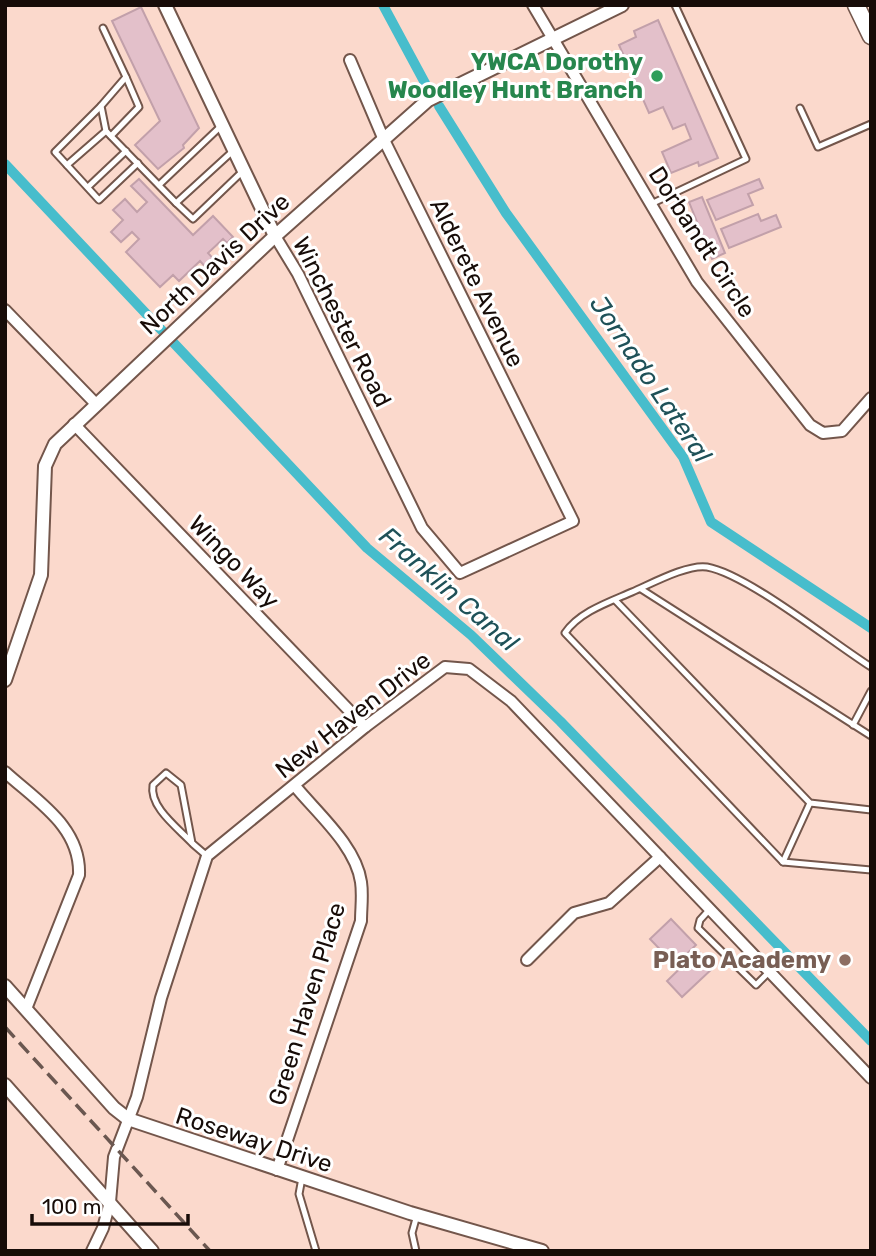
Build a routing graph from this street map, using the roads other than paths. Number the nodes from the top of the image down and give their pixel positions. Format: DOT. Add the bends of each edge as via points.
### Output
graph roads {
  1 [pos="165,5"];
  2 [pos="533,5"];
  3 [pos="621,5"];
  4 [pos="676,5"];
  5 [pos="856,5"];
  6 [pos="103,27"];
  7 [pos="871,36"];
  8 [pos="553,38"];
  9 [pos="350,60"];
  10 [pos="126,77"];
  11 [pos="101,106"];
  12 [pos="800,108"];
  13 [pos="222,124"];
  14 [pos="871,124"];
  15 [pos="109,133"];
  16 [pos="384,140"];
  17 [pos="234,150"];
  18 [pos="126,151"];
  19 [pos="138,163"];
  20 [pos="67,165"];
  21 [pos="244,170"];
  22 [pos="159,185"];
  23 [pos="88,187"];
  24 [pos="176,203"];
  25 [pos="651,204"];
  26 [pos="275,236"];
  27 [pos="5,310"];
  28 [pos="871,398"];
  29 [pos="96,404"];
  30 [pos="75,424"];
  31 [pos="460,573"];
  32 [pos="641,589"];
  33 [pos="615,600"];
  34 [pos="871,667"];
  35 [pos="5,680"];
  36 [pos="871,691"];
  37 [pos="853,725"];
  38 [pos="366,727"];
  39 [pos="871,736"];
  40 [pos="5,772"];
  41 [pos="295,786"];
  42 [pos="810,803"];
  43 [pos="871,810"];
  44 [pos="192,843"];
  45 [pos="207,856"];
  46 [pos="660,857"];
  47 [pos="783,862"];
  48 [pos="871,870"];
  49 [pos="710,909"];
  50 [pos="527,960"];
  51 [pos="769,972"];
  52 [pos="5,986"];
  53 [pos="26,1009"];
  54 [pos="871,1078"];
  55 [pos="5,1085"];
  56 [pos="128,1119"];
  57 [pos="278,1170"];
  58 [pos="302,1178"];
  59 [pos="110,1202"];
  60 [pos="418,1215"];
  61 [pos="92,1251"];
  62 [pos="152,1251"];
  63 [pos="316,1251"];
  64 [pos="416,1251"];
  65 [pos="542,1251"];
  1 -- 13 [label="street, Winchester Road"];
  2 -- 8 [label="street, Dorbandt Circle"];
  3 -- 8 [label="street, North Davis Drive"];
  4 -- 25 [label="lane" via="746,159"];
  5 -- 7 [label="main road"];
  6 -- 10 [label="lane"];
  8 -- 16 [label="street, North Davis Drive" via="428,100"];
  8 -- 25 [label="street, Dorbandt Circle"];
  9 -- 16 [label="street, Alderete Avenue"];
  10 -- 11 [label="lane"];
  10 -- 15 [label="lane" via="139,107"];
  11 -- 15 [label="lane"];
  11 -- 20 [label="lane" via="55,152"];
  12 -- 14 [label="lane" via="818,146"];
  13 -- 17 [label="street, Winchester Road"];
  13 -- 22 [label="lane"];
  15 -- 18 [label="lane"];
  15 -- 20 [label="lane"];
  16 -- 26 [label="street, North Davis Drive"];
  16 -- 31 [label="street, Alderete Avenue" via="572,521"];
  17 -- 21 [label="street, Winchester Road"];
  17 -- 24 [label="lane"];
  18 -- 19 [label="lane"];
  18 -- 23 [label="lane"];
  19 -- 22 [label="lane"];
  19 -- 23 [label="lane" via="99,200"];
  20 -- 23 [label="lane"];
  21 -- 24 [label="lane" via="194,219"];
  21 -- 26 [label="street, Winchester Road"];
  22 -- 24 [label="lane"];
  25 -- 28 [label="street, Dorbandt Circle" via="697,282 816,430 842,431"];
  26 -- 29 [label="street, North Davis Drive"];
  26 -- 31 [label="street, Winchester Road" via="422,528"];
  27 -- 29 [label="street"];
  29 -- 30 [label="street, North Davis Drive"];
  30 -- 35 [label="street, North Davis Drive" via="55,444 46,466 41,575"];
  30 -- 38 [label="street, Wingo Way"];
  32 -- 33 [label="lane"];
  32 -- 34 [label="lane" via="677,573 706,567 754,587"];
  32 -- 37 [label="lane"];
  33 -- 42 [label="lane"];
  33 -- 47 [label="lane" via="572,622 565,633"];
  36 -- 37 [label="lane"];
  37 -- 39 [label="lane"];
  38 -- 41 [label="street, New Haven Drive"];
  38 -- 46 [label="street, New Haven Drive" via="434,673 454,666 469,669 511,701"];
  40 -- 53 [label="street" via="68,831 80,856 79,875"];
  41 -- 45 [label="street, New Haven Drive"];
  41 -- 57 [label="street, Green Haven Place" via="349,851 361,878 362,898 360,921"];
  42 -- 43 [label="lane"];
  42 -- 47 [label="lane"];
  44 -- 44 [label="lane" via="153,798 153,785 166,772 181,785"];
  44 -- 45 [label="lane"];
  45 -- 56 [label="street" via="160,998"];
  46 -- 49 [label="street, New Haven Drive"];
  46 -- 50 [label="street" via="610,903 574,913"];
  47 -- 48 [label="lane"];
  49 -- 51 [label="street, New Haven Drive"];
  49 -- 51 [label="lane" via="698,928 756,985"];
  51 -- 54 [label="street, New Haven Drive"];
  52 -- 53 [label="street, Roseway Drive"];
  53 -- 56 [label="street, Roseway Drive"];
  55 -- 59 [label="street"];
  56 -- 57 [label="street, Roseway Drive"];
  56 -- 59 [label="street" via="114,1157"];
  57 -- 58 [label="street, Roseway Drive"];
  58 -- 60 [label="street, Roseway Drive"];
  58 -- 63 [label="lane" via="299,1194"];
  59 -- 61 [label="street"];
  59 -- 62 [label="street"];
  60 -- 64 [label="lane" via="412,1233"];
  60 -- 65 [label="street, Roseway Drive"];
}
